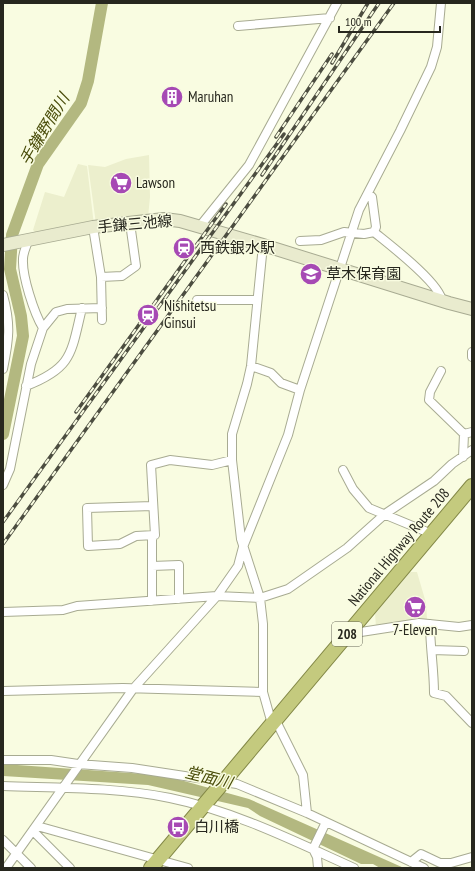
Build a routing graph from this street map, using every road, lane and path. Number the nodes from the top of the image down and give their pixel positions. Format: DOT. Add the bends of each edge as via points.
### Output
graph roads {
  1 [pos="337,3"];
  2 [pos="441,3"];
  3 [pos="330,18"];
  4 [pos="238,26"];
  5 [pos="368,193"];
  6 [pos="130,223"];
  7 [pos="200,226"];
  8 [pos="93,227"];
  9 [pos="374,232"];
  10 [pos="351,233"];
  11 [pos="28,241"];
  12 [pos="300,241"];
  13 [pos="3,245"];
  14 [pos="263,245"];
  15 [pos="339,268"];
  16 [pos="101,277"];
  17 [pos="3,295"];
  18 [pos="197,300"];
  19 [pos="257,300"];
  20 [pos="442,301"];
  21 [pos="82,308"];
  22 [pos="102,308"];
  23 [pos="472,311"];
  24 [pos="102,320"];
  25 [pos="42,328"];
  26 [pos="472,352"];
  27 [pos="472,357"];
  28 [pos="251,366"];
  29 [pos="3,369"];
  30 [pos="441,371"];
  31 [pos="26,386"];
  32 [pos="300,390"];
  33 [pos="468,433"];
  34 [pos="472,450"];
  35 [pos="463,457"];
  36 [pos="232,460"];
  37 [pos="343,470"];
  38 [pos="3,485"];
  39 [pos="472,486"];
  40 [pos="153,506"];
  41 [pos="385,514"];
  42 [pos="432,534"];
  43 [pos="152,535"];
  44 [pos="243,547"];
  45 [pos="152,566"];
  46 [pos="216,596"];
  47 [pos="260,598"];
  48 [pos="179,599"];
  49 [pos="152,601"];
  50 [pos="3,612"];
  51 [pos="430,624"];
  52 [pos="472,625"];
  53 [pos="347,634"];
  54 [pos="432,650"];
  55 [pos="464,651"];
  56 [pos="133,689"];
  57 [pos="3,691"];
  58 [pos="263,692"];
  59 [pos="273,722"];
  60 [pos="472,723"];
  61 [pos="3,760"];
  62 [pos="78,764"];
  63 [pos="224,782"];
  64 [pos="3,786"];
  65 [pos="62,788"];
  66 [pos="203,807"];
  67 [pos="307,813"];
  68 [pos="326,822"];
  69 [pos="35,828"];
  70 [pos="3,840"];
  71 [pos="313,850"];
  72 [pos="16,854"];
  73 [pos="472,857"];
  74 [pos="411,862"];
  75 [pos="154,864"];
  76 [pos="6,868"];
  77 [pos="30,868"];
  78 [pos="70,868"];
  79 [pos="188,868"];
  80 [pos="318,868"];
  81 [pos="354,868"];
  82 [pos="424,868"];
  1 -- 3 [label="street"];
  2 -- 5 [label="street" via="437,47 430,67"];
  3 -- 4 [label="street"];
  3 -- 7 [label="street" via="249,165"];
  5 -- 9 [label="street" via="372,197 376,227"];
  5 -- 10 [label="street"];
  6 -- 7 [label="main road, 手鎌三池線" via="164,219 180,220"];
  6 -- 8 [label="main road, 手鎌三池線"];
  6 -- 16 [label="street" via="136,266 122,276"];
  7 -- 14 [label="main road, 手鎌三池線"];
  8 -- 11 [label="main road, 手鎌三池線"];
  8 -- 16 [label="street"];
  9 -- 10 [label="street"];
  9 -- 20 [label="street" via="409,260 441,294"];
  10 -- 12 [label="street" via="344,232 321,240"];
  10 -- 15 [label="street"];
  11 -- 13 [label="main road, 手鎌三池線"];
  11 -- 25 [label="street" via="23,257 23,268 35,314"];
  14 -- 15 [label="main road, 手鎌三池線"];
  14 -- 19 [label="street"];
  15 -- 20 [label="main road, 手鎌三池線"];
  15 -- 32 [label="street"];
  16 -- 22 [label="street"];
  17 -- 29 [label="street" via="9,317 9,329"];
  18 -- 19 [label="street"];
  19 -- 28 [label="street"];
  20 -- 23 [label="main road, 手鎌三池線"];
  21 -- 22 [label="street"];
  21 -- 25 [label="street" via="56,312"];
  21 -- 31 [label="street" via="72,351 56,372 48,378"];
  22 -- 24 [label="street"];
  25 -- 31 [label="street"];
  26 -- 27 [label="street"];
  28 -- 32 [label="street" via="271,373 281,383"];
  28 -- 36 [label="street" via="232,434"];
  30 -- 33 [label="street" via="430,392 429,400"];
  31 -- 38 [label="street" via="10,469"];
  32 -- 44 [label="street" via="280,456"];
  33 -- 35 [label="street"];
  34 -- 35 [label="street"];
  35 -- 41 [label="street" via="434,481"];
  36 -- 40 [label="street" via="212,465 170,460 151,465"];
  36 -- 44 [label="street"];
  37 -- 41 [label="street" via="360,499 369,508"];
  39 -- 42 [label="highway, National Highway Route 208 / 208"];
  40 -- 43 [label="street" via="155,535"];
  40 -- 43 [label="street" via="87,508 88,546 120,544 136,536"];
  41 -- 42 [label="street"];
  41 -- 47 [label="street" via="347,548 308,576 288,589"];
  42 -- 53 [label="highway, National Highway Route 208 / 208"];
  43 -- 45 [label="street"];
  44 -- 46 [label="street" via="238,566"];
  44 -- 47 [label="street"];
  45 -- 48 [label="street" via="180,565"];
  45 -- 49 [label="street"];
  46 -- 47 [label="street"];
  46 -- 48 [label="street"];
  46 -- 56 [label="street"];
  47 -- 58 [label="street" via="263,624"];
  48 -- 49 [label="street"];
  49 -- 50 [label="street" via="77,606 62,610"];
  51 -- 52 [label="street" via="459,627"];
  51 -- 53 [label="street" via="405,624"];
  51 -- 54 [label="street"];
  53 -- 59 [label="highway, National Highway Route 208 / 208"];
  54 -- 55 [label="street"];
  54 -- 60 [label="street" via="434,693 446,696"];
  56 -- 57 [label="street"];
  56 -- 58 [label="street"];
  56 -- 62 [label="street"];
  58 -- 59 [label="street"];
  59 -- 63 [label="highway, National Highway Route 208 / 208"];
  59 -- 67 [label="street" via="303,775"];
  61 -- 62 [label="street" via="52,760"];
  62 -- 63 [label="street" via="132,768"];
  62 -- 65 [label="street"];
  63 -- 66 [label="highway, National Highway Route 208 / 208"];
  63 -- 67 [label="street" via="237,784"];
  64 -- 65 [label="street"];
  65 -- 66 [label="street" via="127,792 169,798"];
  65 -- 69 [label="street"];
  66 -- 71 [label="street" via="247,821"];
  66 -- 75 [label="highway, National Highway Route 208 / 208"];
  67 -- 68 [label="street"];
  68 -- 71 [label="street"];
  68 -- 74 [label="street"];
  69 -- 72 [label="street"];
  69 -- 75 [label="street"];
  69 -- 78 [label="street"];
  70 -- 72 [label="street"];
  71 -- 80 [label="street"];
  71 -- 81 [label="street"];
  72 -- 76 [label="street"];
  72 -- 77 [label="street"];
  73 -- 74 [label="street" via="440,864 421,854"];
  74 -- 82 [label="street"];
  75 -- 79 [label="street"];
}
